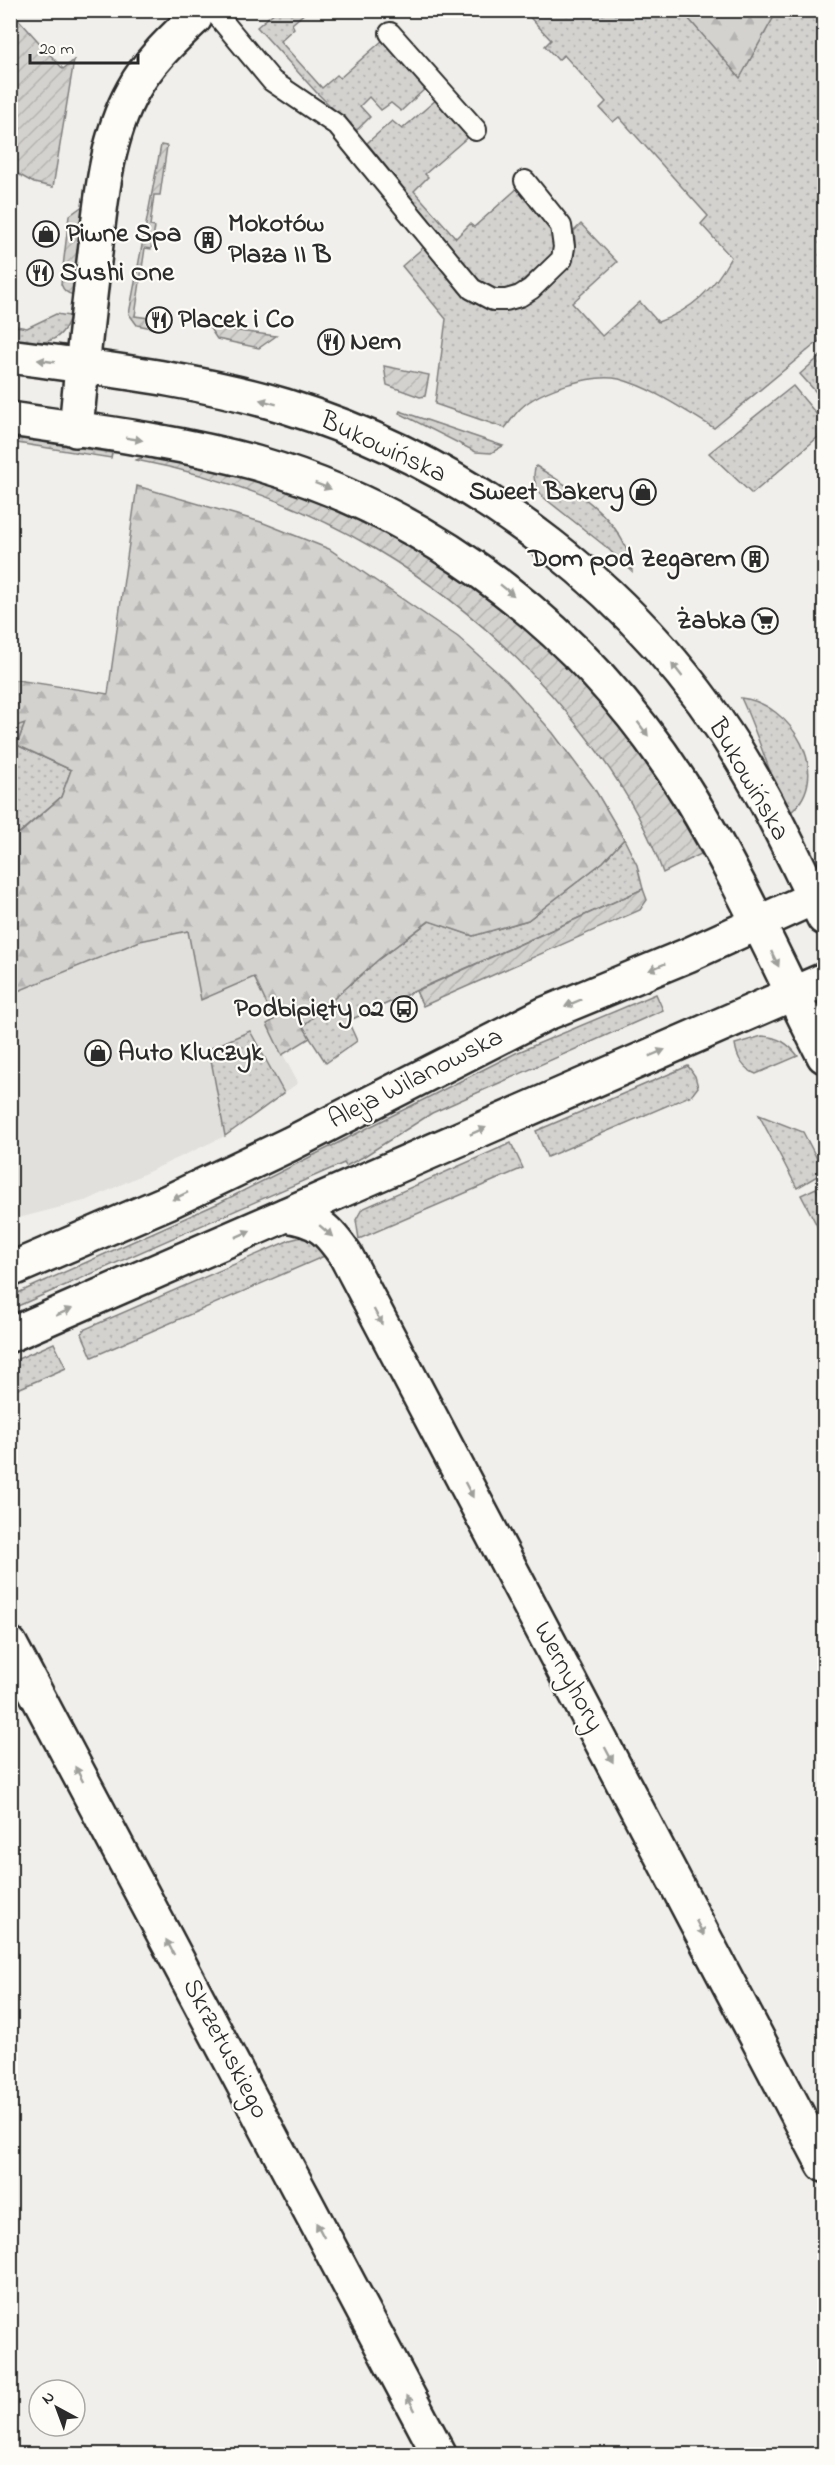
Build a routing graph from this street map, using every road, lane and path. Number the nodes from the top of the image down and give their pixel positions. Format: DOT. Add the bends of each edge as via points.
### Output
graph roads {
  1 [pos="204,13"];
  2 [pos="390,33"];
  3 [pos="476,130"];
  4 [pos="525,181"];
  5 [pos="10,356"];
  6 [pos="82,366"];
  7 [pos="10,419"];
  8 [pos="76,430"];
  9 [pos="821,903"];
  10 [pos="757,923"];
  11 [pos="825,980"];
  12 [pos="793,995"];
  13 [pos="825,1056"];
  14 [pos="286,1215"];
  15 [pos="10,1270"];
  16 [pos="10,1335"];
  17 [pos="10,1644"];
  18 [pos="825,2165"];
  19 [pos="438,2454"];
  1 -- 4 [label="lane" via="272,81 337,125 472,289 493,300 506,300 531,289 562,259 561,226"];
  1 -- 6 [label="street" via="175,37 141,77 118,128 100,208"];
  2 -- 3 [label="lane"];
  6 -- 5 [label="street, Bukowińska, one-way"];
  6 -- 8 [label="street"];
  9 -- 6 [label="street, Bukowińska, one-way" via="747,768 672,662 594,582 498,506 382,443 294,409 212,388"];
  7 -- 8 [label="street"];
  8 -- 10 [label="street, one-way" via="217,454 318,483 407,525 497,582 568,643 633,715 689,795"];
  9 -- 10 [label="street, Aleja Wilanowska"];
  10 -- 12 [label="street, one-way"];
  10 -- 15 [label="street, Aleja Wilanowska, one-way" via="545,1014 290,1144"];
  11 -- 12 [label="street"];
  12 -- 13 [label="street"];
  14 -- 12 [label="street, one-way"];
  16 -- 14 [label="street, one-way"];
  14 -- 18 [label="street, Wernyhory, one-way" via="323,1227 346,1256"];
  19 -- 17 [label="street, Skrzetuskiego, one-way"];
}
